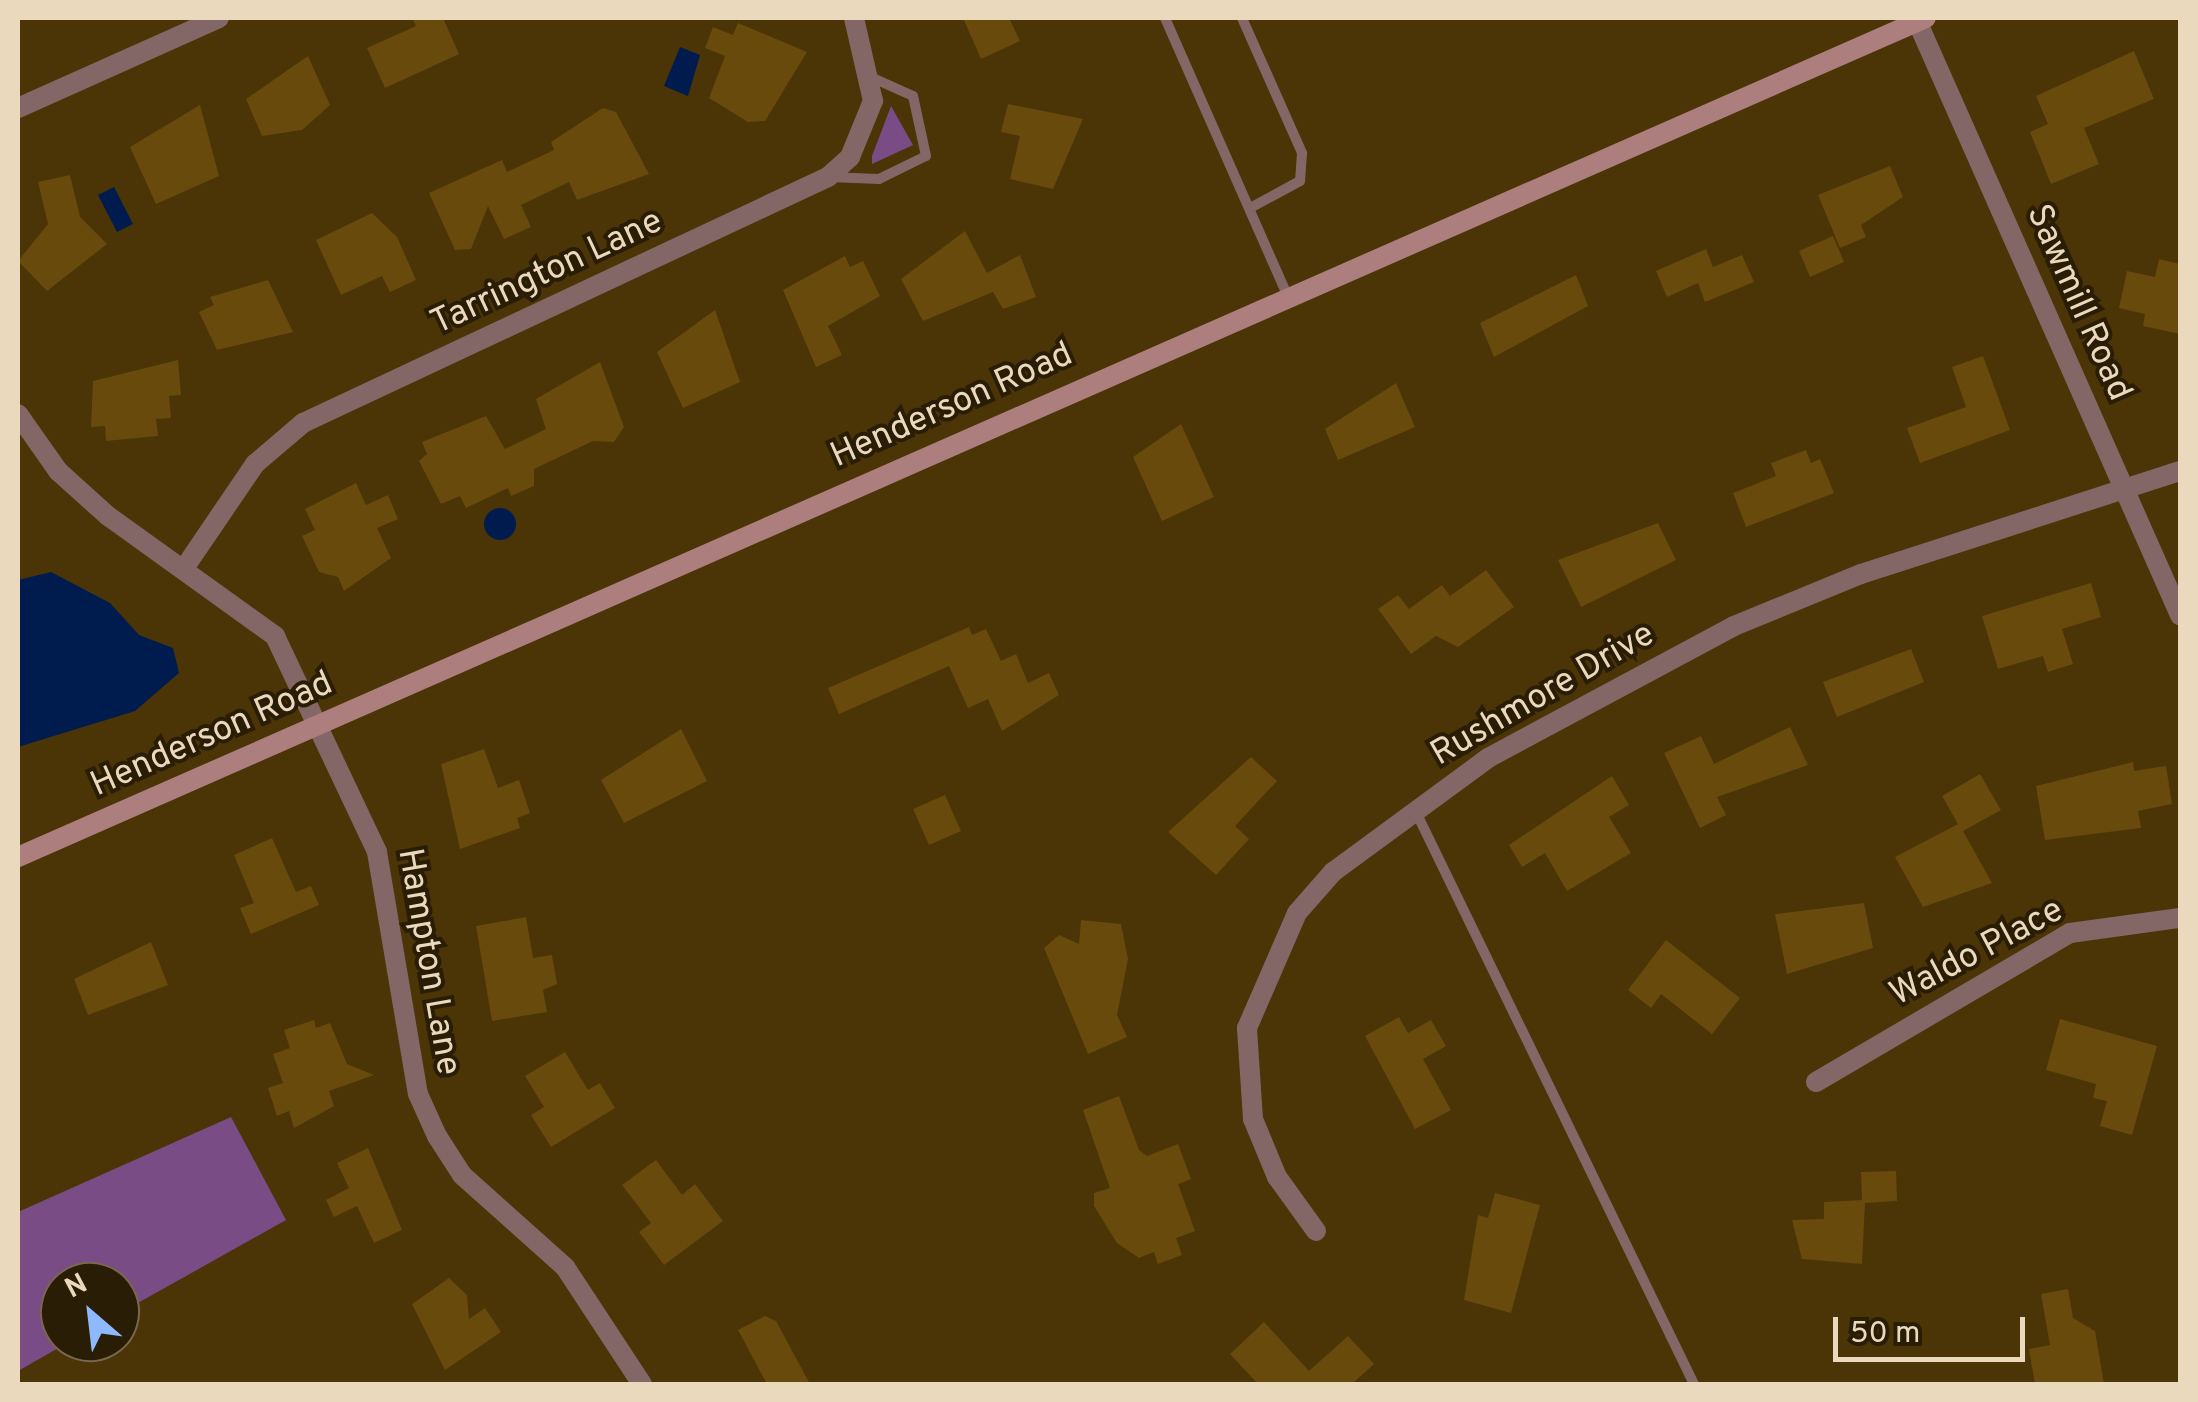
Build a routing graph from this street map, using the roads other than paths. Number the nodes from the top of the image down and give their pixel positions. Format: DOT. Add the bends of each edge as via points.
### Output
graph roads {
  1 [pos="219,18"];
  2 [pos="854,18"];
  3 [pos="1165,18"];
  4 [pos="1242,18"];
  5 [pos="1919,19"];
  6 [pos="873,78"];
  7 [pos="18,108"];
  8 [pos="828,177"];
  9 [pos="1250,208"];
  10 [pos="1288,294"];
  11 [pos="18,414"];
  12 [pos="2180,471"];
  13 [pos="2126,492"];
  14 [pos="185,567"];
  15 [pos="2180,615"];
  16 [pos="320,722"];
  17 [pos="1415,810"];
  18 [pos="18,857"];
  19 [pos="2180,918"];
  20 [pos="1816,1082"];
  21 [pos="1316,1230"];
  22 [pos="642,1384"];
  23 [pos="1694,1384"];
  1 -- 7 [label="street"];
  2 -- 6 [label="street, Tarrington Lane"];
  3 -- 9 [label="lane"];
  4 -- 9 [label="lane" via="1302,153 1300,180"];
  5 -- 10 [label="main road, Henderson Road"];
  5 -- 13 [label="street, Sawmill Road"];
  6 -- 8 [label="street, Tarrington Lane" via="865,130"];
  6 -- 8 [label="lane" via="913,96 926,156 878,179"];
  8 -- 14 [label="street, Tarrington Lane" via="303,423 255,464"];
  9 -- 10 [label="lane"];
  10 -- 16 [label="main road, Henderson Road"];
  11 -- 14 [label="street" via="58,471"];
  12 -- 13 [label="street, Rushmore Drive"];
  13 -- 15 [label="street, Sawmill Road"];
  13 -- 17 [label="street, Rushmore Drive" via="1861,574 1734,626 1488,758"];
  14 -- 16 [label="street" via="276,636"];
  16 -- 18 [label="main road, Henderson Road"];
  16 -- 22 [label="street, Hampton Lane" via="377,852 418,1094 437,1136 462,1175 577,1281"];
  17 -- 21 [label="street, Rushmore Drive" via="1333,872 1296,912 1246,1028 1253,1118 1277,1177"];
  17 -- 23 [label="lane"];
  19 -- 20 [label="street, Waldo Place" via="2070,933"];
}
